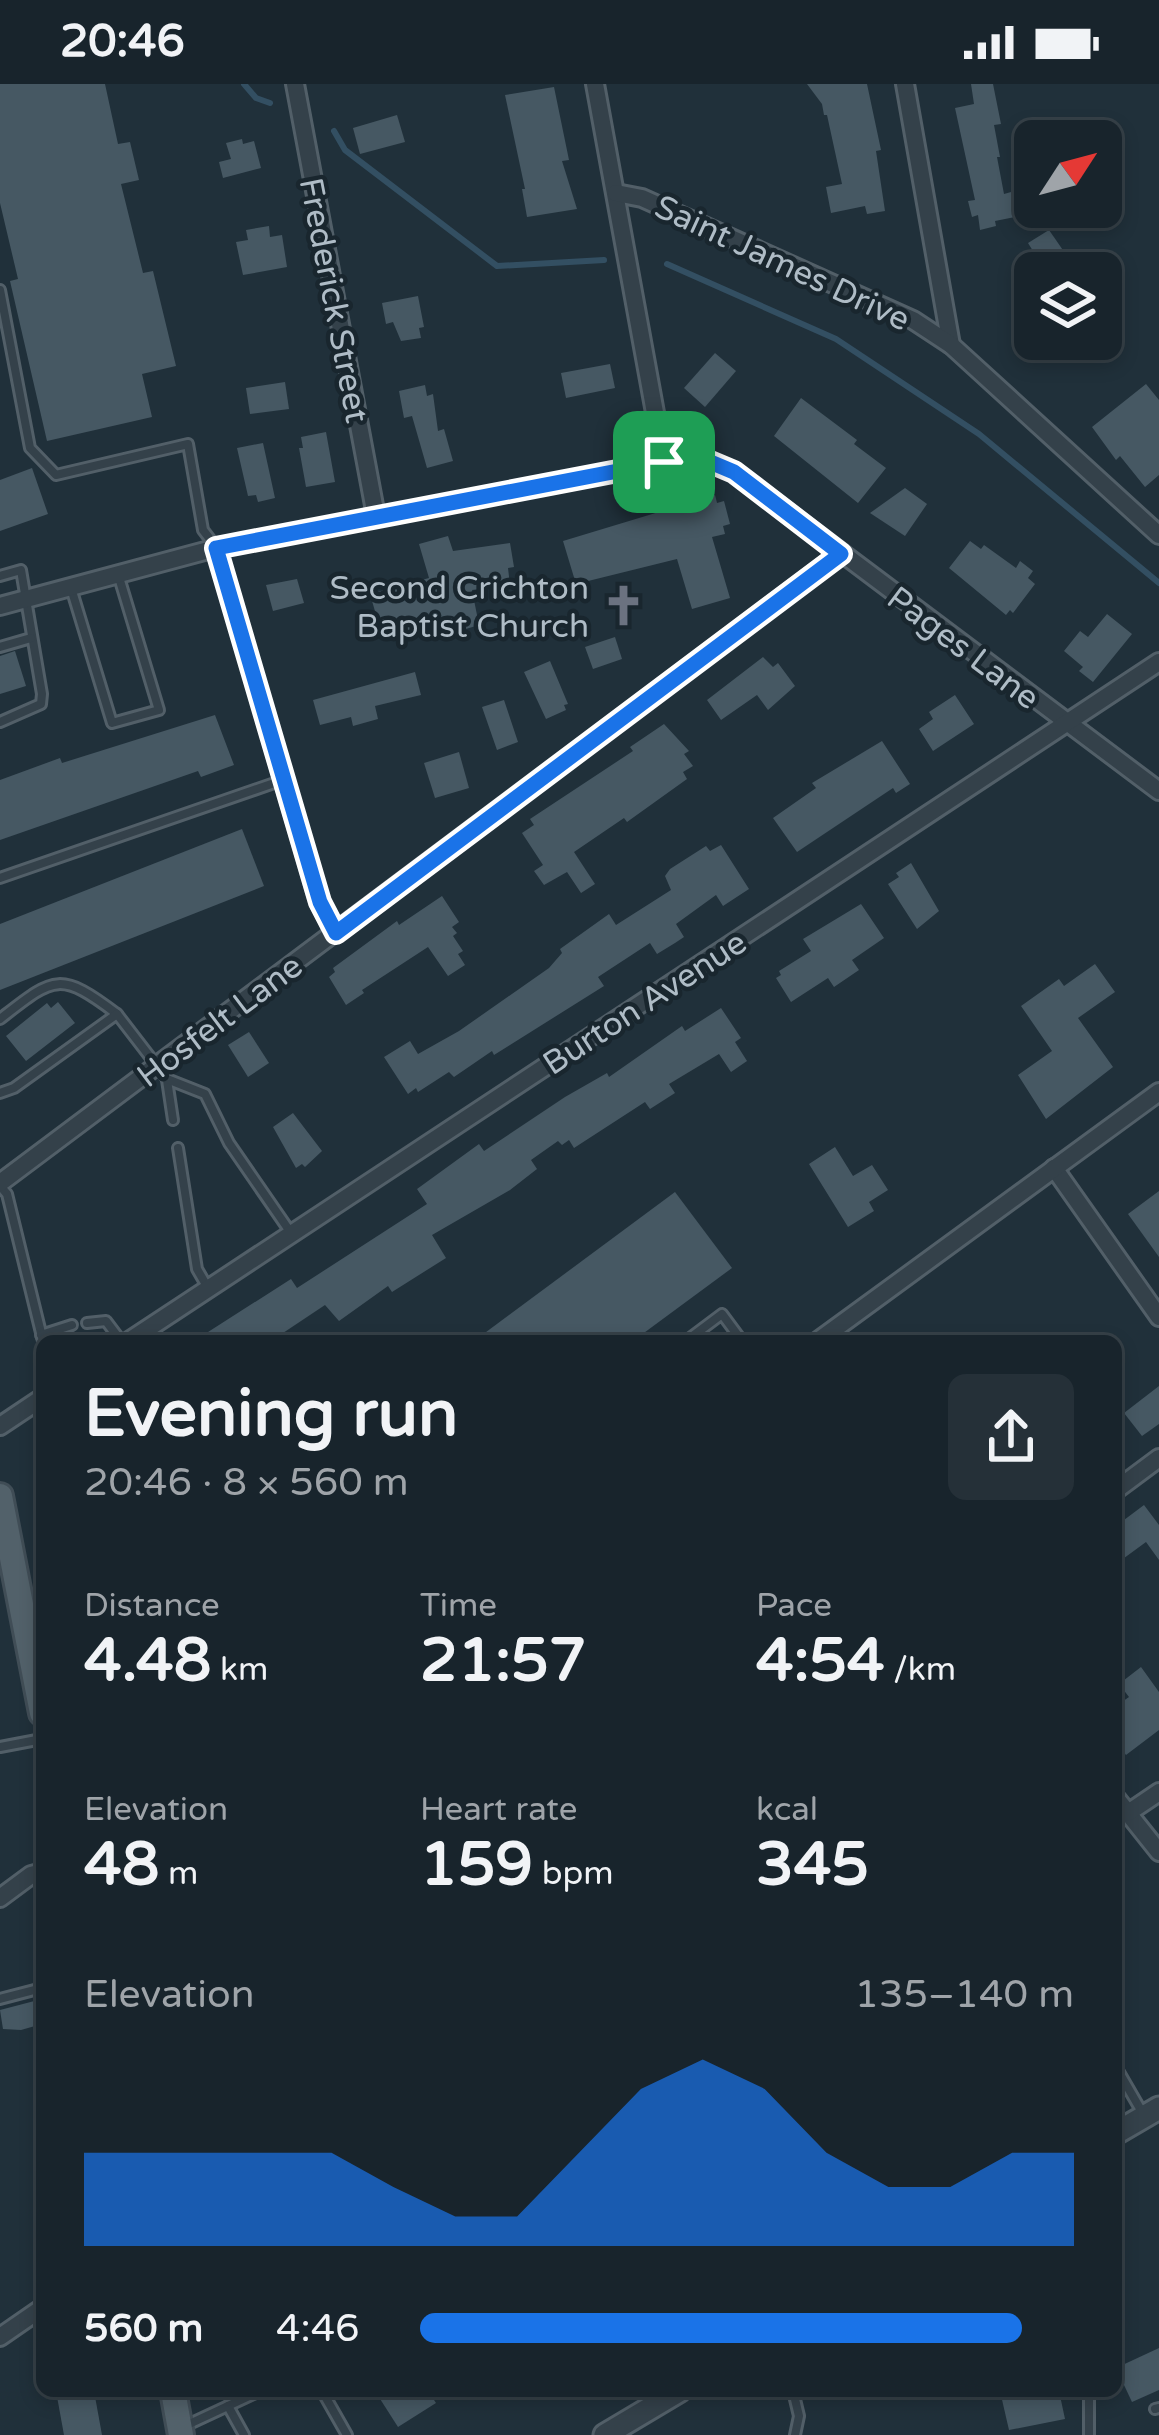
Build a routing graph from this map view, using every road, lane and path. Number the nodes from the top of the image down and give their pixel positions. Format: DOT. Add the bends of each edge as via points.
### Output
graph roads {
  1 [pos="295,84"];
  2 [pos="595,84"];
  3 [pos="905,84"];
  4 [pos="616,194"];
  5 [pos="0,290"];
  6 [pos="951,346"];
  7 [pos="664,462"];
  8 [pos="376,515"];
  9 [pos="1159,535"];
  10 [pos="216,548"];
  11 [pos="841,554"];
  12 [pos="118,574"];
  13 [pos="0,576"];
  14 [pos="71,587"];
  15 [pos="27,599"];
  16 [pos="0,606"];
  17 [pos="31,638"];
  18 [pos="0,646"];
  19 [pos="1159,662"];
  20 [pos="0,722"];
  21 [pos="1066,724"];
  22 [pos="284,780"];
  23 [pos="1159,791"];
  24 [pos="0,878"];
  25 [pos="336,933"];
  26 [pos="117,1014"];
  27 [pos="0,1019"];
  28 [pos="163,1072"];
  29 [pos="0,1078"];
  30 [pos="2,1092"];
  31 [pos="1159,1092"];
  32 [pos="173,1120"];
  33 [pos="178,1148"];
  34 [pos="1054,1168"];
  35 [pos="0,1185"];
  36 [pos="292,1234"];
  37 [pos="209,1289"];
  38 [pos="1159,1317"];
  39 [pos="87,1323"];
  40 [pos="72,1324"];
  41 [pos="41,1335"];
  42 [pos="48,1335"];
  43 [pos="119,1335"];
  44 [pos="135,1335"];
  45 [pos="694,1335"];
  46 [pos="738,1335"];
  47 [pos="826,1335"];
  48 [pos="36,1402"];
  49 [pos="0,1426"];
  50 [pos="1159,1458"];
  51 [pos="1122,1486"];
  52 [pos="0,1496"];
  53 [pos="8,1582"];
  54 [pos="36,1690"];
  55 [pos="36,1740"];
  56 [pos="0,1748"];
  57 [pos="1159,1792"];
  58 [pos="1122,1806"];
  59 [pos="1128,1813"];
  60 [pos="1159,1852"];
  61 [pos="36,1874"];
  62 [pos="0,1898"];
  63 [pos="36,1990"];
  64 [pos="0,1999"];
  65 [pos="1122,2074"];
  66 [pos="1152,2112"];
  67 [pos="1122,2130"];
  68 [pos="36,2312"];
  69 [pos="0,2337"];
  70 [pos="174,2397"];
  71 [pos="247,2397"];
  72 [pos="325,2397"];
  73 [pos="670,2397"];
  74 [pos="794,2397"];
  75 [pos="1089,2397"];
  76 [pos="228,2406"];
  77 [pos="181,2432"];
  78 [pos="244,2435"];
  79 [pos="347,2435"];
  80 [pos="605,2435"];
  81 [pos="795,2435"];
  82 [pos="1089,2435"];
  1 -- 8 [label="street, Frederick Street"];
  2 -- 4 [label="street"];
  3 -- 6 [label="street"];
  4 -- 6 [label="street, Saint James Drive" via="643,198 882,304"];
  4 -- 7 [label="street"];
  5 -- 10 [label="lane" via="30,448 56,475 188,444 203,530"];
  6 -- 9 [label="street, Saint James Drive"];
  7 -- 8 [label="street, Pages Lane"];
  7 -- 11 [label="street, Pages Lane" via="696,456 734,472"];
  8 -- 10 [label="street, Pages Lane"];
  10 -- 12 [label="street, Pages Lane"];
  10 -- 22 [label="street"];
  11 -- 21 [label="street, Pages Lane"];
  11 -- 25 [label="street, Hosfelt Lane"];
  12 -- 14 [label="street, Pages Lane"];
  12 -- 14 [label="lane" via="159,710 112,723"];
  13 -- 15 [label="lane" via="21,570"];
  14 -- 15 [label="street, Pages Lane"];
  15 -- 16 [label="street, Pages Lane"];
  15 -- 17 [label="lane"];
  17 -- 18 [label="lane"];
  17 -- 20 [label="lane" via="41,704"];
  19 -- 21 [label="street, Burton Avenue"];
  21 -- 23 [label="street, Pages Lane"];
  21 -- 36 [label="street, Burton Avenue"];
  22 -- 24 [label="lane"];
  22 -- 25 [label="street"];
  25 -- 28 [label="street, Hosfelt Lane"];
  26 -- 27 [label="lane" via="56,982"];
  26 -- 28 [label="lane"];
  26 -- 30 [label="lane"];
  28 -- 32 [label="lane"];
  28 -- 35 [label="street, Hosfelt Lane"];
  28 -- 36 [label="lane" via="205,1094"];
  29 -- 30 [label="lane"];
  31 -- 34 [label="street"];
  33 -- 37 [label="lane" via="197,1269"];
  34 -- 38 [label="street"];
  34 -- 47 [label="street"];
  35 -- 41 [label="lane"];
  36 -- 37 [label="street, Burton Avenue"];
  37 -- 44 [label="street, Burton Avenue"];
  39 -- 43 [label="lane" via="106,1321"];
  40 -- 42 [label="lane"];
  45 -- 46 [label="lane" via="722,1314"];
  48 -- 49 [label="street"];
  50 -- 51 [label="street"];
  52 -- 53 [label="main road"];
  53 -- 54 [label="main road"];
  55 -- 56 [label="lane"];
  57 -- 59 [label="street"];
  58 -- 59 [label="street"];
  59 -- 60 [label="street"];
  61 -- 62 [label="street"];
  63 -- 64 [label="lane"];
  65 -- 66 [label="lane"];
  66 -- 67 [label="street"];
  68 -- 69 [label="street"];
  70 -- 77 [label="main road"];
  71 -- 76 [label="lane"];
  72 -- 79 [label="lane"];
  73 -- 80 [label="street"];
  74 -- 81 [label="lane"];
  75 -- 82 [label="lane"];
  76 -- 77 [label="lane"];
  76 -- 78 [label="lane"];
}
